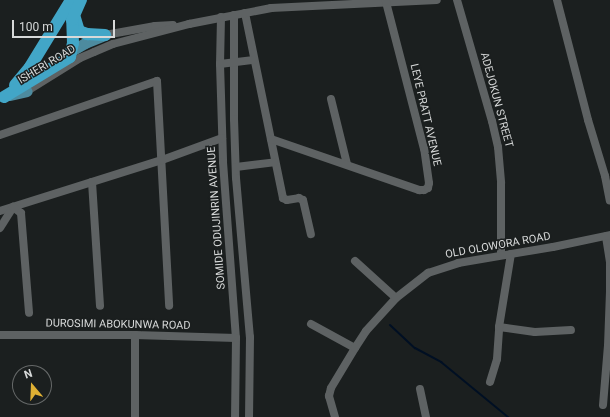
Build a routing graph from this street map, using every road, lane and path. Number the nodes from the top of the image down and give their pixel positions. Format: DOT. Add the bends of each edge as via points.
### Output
graph roads {
  1 [pos="71,0"];
  2 [pos="81,0"];
  3 [pos="437,0"];
  4 [pos="457,0"];
  5 [pos="557,0"];
  6 [pos="386,2"];
  7 [pos="246,13"];
  8 [pos="74,15"];
  9 [pos="234,15"];
  10 [pos="221,17"];
  11 [pos="189,24"];
  12 [pos="106,35"];
  13 [pos="71,50"];
  14 [pos="254,60"];
  15 [pos="234,63"];
  16 [pos="220,64"];
  17 [pos="15,85"];
  18 [pos="27,91"];
  19 [pos="1,99"];
  20 [pos="331,99"];
  21 [pos="0,135"];
  22 [pos="222,138"];
  23 [pos="271,139"];
  24 [pos="162,160"];
  25 [pos="274,162"];
  26 [pos="347,164"];
  27 [pos="236,167"];
  28 [pos="92,182"];
  29 [pos="610,201"];
  30 [pos="13,207"];
  31 [pos="0,211"];
  32 [pos="0,228"];
  33 [pos="311,234"];
  34 [pos="608,236"];
  35 [pos="511,254"];
  36 [pos="501,255"];
  37 [pos="355,262"];
  38 [pos="396,298"];
  39 [pos="100,306"];
  40 [pos="169,306"];
  41 [pos="249,309"];
  42 [pos="234,310"];
  43 [pos="29,313"];
  44 [pos="311,324"];
  45 [pos="499,327"];
  46 [pos="571,330"];
  47 [pos="0,335"];
  48 [pos="135,335"];
  49 [pos="236,338"];
  50 [pos="355,348"];
  51 [pos="490,382"];
  52 [pos="420,389"];
  53 [pos="603,405"];
  54 [pos="135,417"];
  55 [pos="235,417"];
  56 [pos="249,417"];
  57 [pos="335,417"];
  58 [pos="426,417"];
  1 -- 17 [label="highway" via="38,54"];
  2 -- 8 [label="highway"];
  3 -- 6 [label="street, ISHERI ROAD"];
  4 -- 36 [label="street, ADEJOKUN STREET" via="498,147"];
  5 -- 29 [label="street"];
  6 -- 7 [label="street, ISHERI ROAD" via="271,8"];
  6 -- 26 [label="street, LEYE PRATT AVENUE" via="424,149 428,188 419,190"];
  7 -- 9 [label="street, ISHERI ROAD"];
  7 -- 14 [label="street"];
  8 -- 12 [label="highway" via="79,31"];
  8 -- 13 [label="highway"];
  9 -- 10 [label="street, ISHERI ROAD"];
  9 -- 15 [label="street"];
  10 -- 11 [label="street, ISHERI ROAD"];
  10 -- 16 [label="street, SOMIDE ODUJINRIN AVENUE"];
  11 -- 12 [label="street, ISHERI ROAD" via="155,26"];
  11 -- 18 [label="street, ISHERI ROAD" via="114,44 94,52"];
  12 -- 13 [label="main road, ISHERI ROAD"];
  13 -- 17 [label="main road, ISHERI ROAD"];
  13 -- 19 [label="highway" via="70,57"];
  14 -- 15 [label="street"];
  14 -- 23 [label="street"];
  15 -- 16 [label="street"];
  15 -- 27 [label="street"];
  16 -- 22 [label="street, SOMIDE ODUJINRIN AVENUE"];
  17 -- 19 [label="main road, ISHERI ROAD"];
  18 -- 19 [label="highway"];
  20 -- 26 [label="street"];
  21 -- 24 [label="street" via="157,81"];
  22 -- 24 [label="street"];
  22 -- 42 [label="street, SOMIDE ODUJINRIN AVENUE"];
  23 -- 25 [label="street"];
  23 -- 26 [label="street, LEYE PRATT AVENUE"];
  24 -- 28 [label="street"];
  24 -- 40 [label="street"];
  25 -- 27 [label="street"];
  25 -- 33 [label="street" via="283,198 303,200"];
  27 -- 41 [label="street"];
  28 -- 30 [label="street"];
  28 -- 39 [label="street"];
  30 -- 31 [label="street"];
  30 -- 32 [label="street"];
  30 -- 43 [label="street" via="21,213"];
  34 -- 35 [label="street, OLD OLOWORA ROAD"];
  34 -- 53 [label="street" via="610,291"];
  35 -- 36 [label="street, OLD OLOWORA ROAD"];
  35 -- 45 [label="street"];
  36 -- 38 [label="street, OLD OLOWORA ROAD" via="439,268 428,273"];
  37 -- 38 [label="street"];
  38 -- 50 [label="street, OLD OLOWORA ROAD" via="366,331"];
  41 -- 42 [label="street"];
  41 -- 56 [label="street"];
  42 -- 49 [label="street, SOMIDE ODUJINRIN AVENUE"];
  44 -- 50 [label="street"];
  45 -- 46 [label="street" via="535,332"];
  45 -- 51 [label="street" via="497,359"];
  47 -- 48 [label="street, DUROSIMI ABOKUNWA ROAD"];
  48 -- 49 [label="street, DUROSIMI ABOKUNWA ROAD"];
  48 -- 54 [label="street"];
  49 -- 55 [label="street, SOMIDE ODUJINRIN AVENUE"];
  50 -- 57 [label="street, OLD OLOWORA ROAD" via="331,388 329,396"];
  52 -- 58 [label="street"];
}
